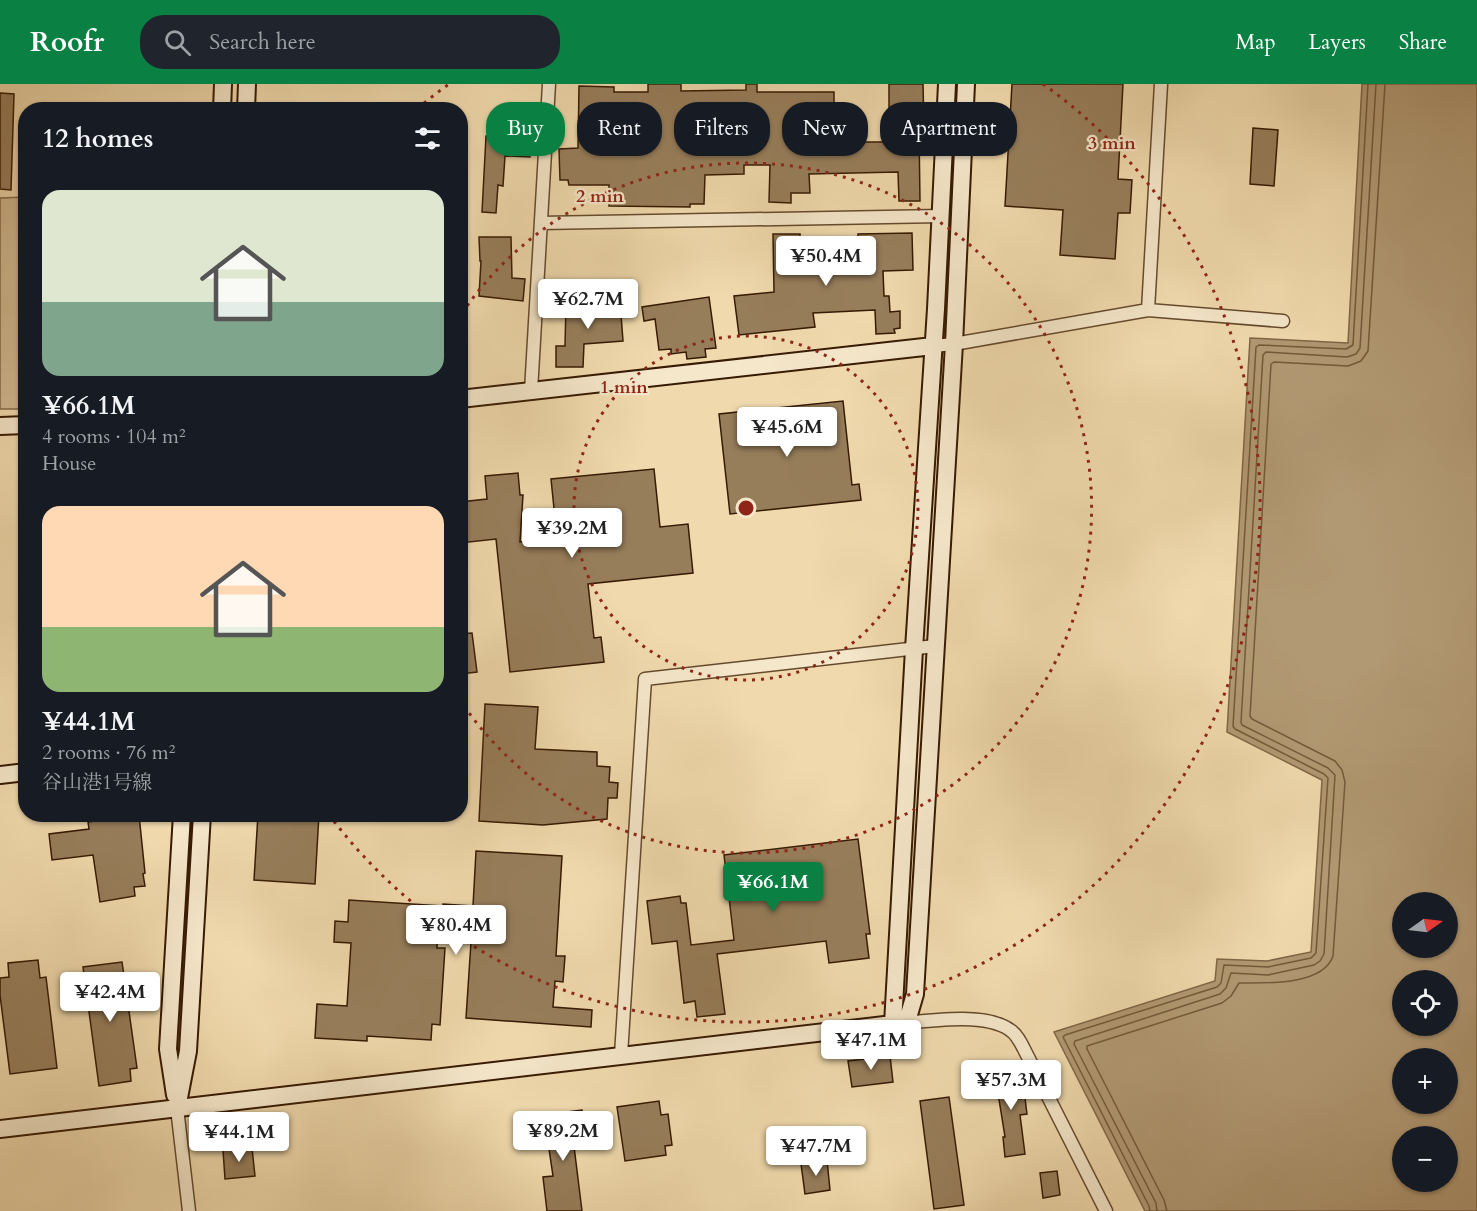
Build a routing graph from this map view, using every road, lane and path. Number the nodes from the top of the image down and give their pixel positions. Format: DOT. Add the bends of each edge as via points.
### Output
graph roads {
  1 [pos="223,84"];
  2 [pos="248,84"];
  3 [pos="549,84"];
  4 [pos="947,84"];
  5 [pos="966,84"];
  6 [pos="1161,84"];
  7 [pos="222,102"];
  8 [pos="247,102"];
  9 [pos="941,216"];
  10 [pos="541,223"];
  11 [pos="1148,310"];
  12 [pos="1283,321"];
  13 [pos="954,344"];
  14 [pos="933,346"];
  15 [pos="531,391"];
  16 [pos="468,398"];
  17 [pos="18,425"];
  18 [pos="0,426"];
  19 [pos="935,646"];
  20 [pos="914,649"];
  21 [pos="18,773"];
  22 [pos="0,775"];
  23 [pos="182,822"];
  24 [pos="202,822"];
  25 [pos="893,1024"];
  26 [pos="621,1055"];
  27 [pos="177,1108"];
  28 [pos="0,1129"];
  29 [pos="189,1211"];
  30 [pos="1106,1211"];
  1 -- 7 [label="street"];
  2 -- 8 [label="street"];
  3 -- 10 [label="street"];
  4 -- 9 [label="street"];
  5 -- 13 [label="street"];
  6 -- 11 [label="street"];
  9 -- 10 [label="street"];
  9 -- 14 [label="street"];
  10 -- 15 [label="street"];
  11 -- 12 [label="street"];
  11 -- 13 [label="street"];
  13 -- 14 [label="street"];
  13 -- 19 [label="street"];
  14 -- 15 [label="street"];
  14 -- 20 [label="street"];
  15 -- 16 [label="street"];
  17 -- 18 [label="street"];
  19 -- 20 [label="street"];
  19 -- 25 [label="street" via="915,994 908,1018"];
  20 -- 25 [label="street"];
  20 -- 26 [label="street" via="645,679"];
  21 -- 22 [label="street"];
  23 -- 27 [label="street" via="168,1049"];
  24 -- 27 [label="street" via="188,1051"];
  25 -- 26 [label="street"];
  25 -- 30 [label="street" via="951,1018 996,1022 1012,1031"];
  26 -- 27 [label="street"];
  27 -- 28 [label="street"];
  27 -- 29 [label="street"];
}
